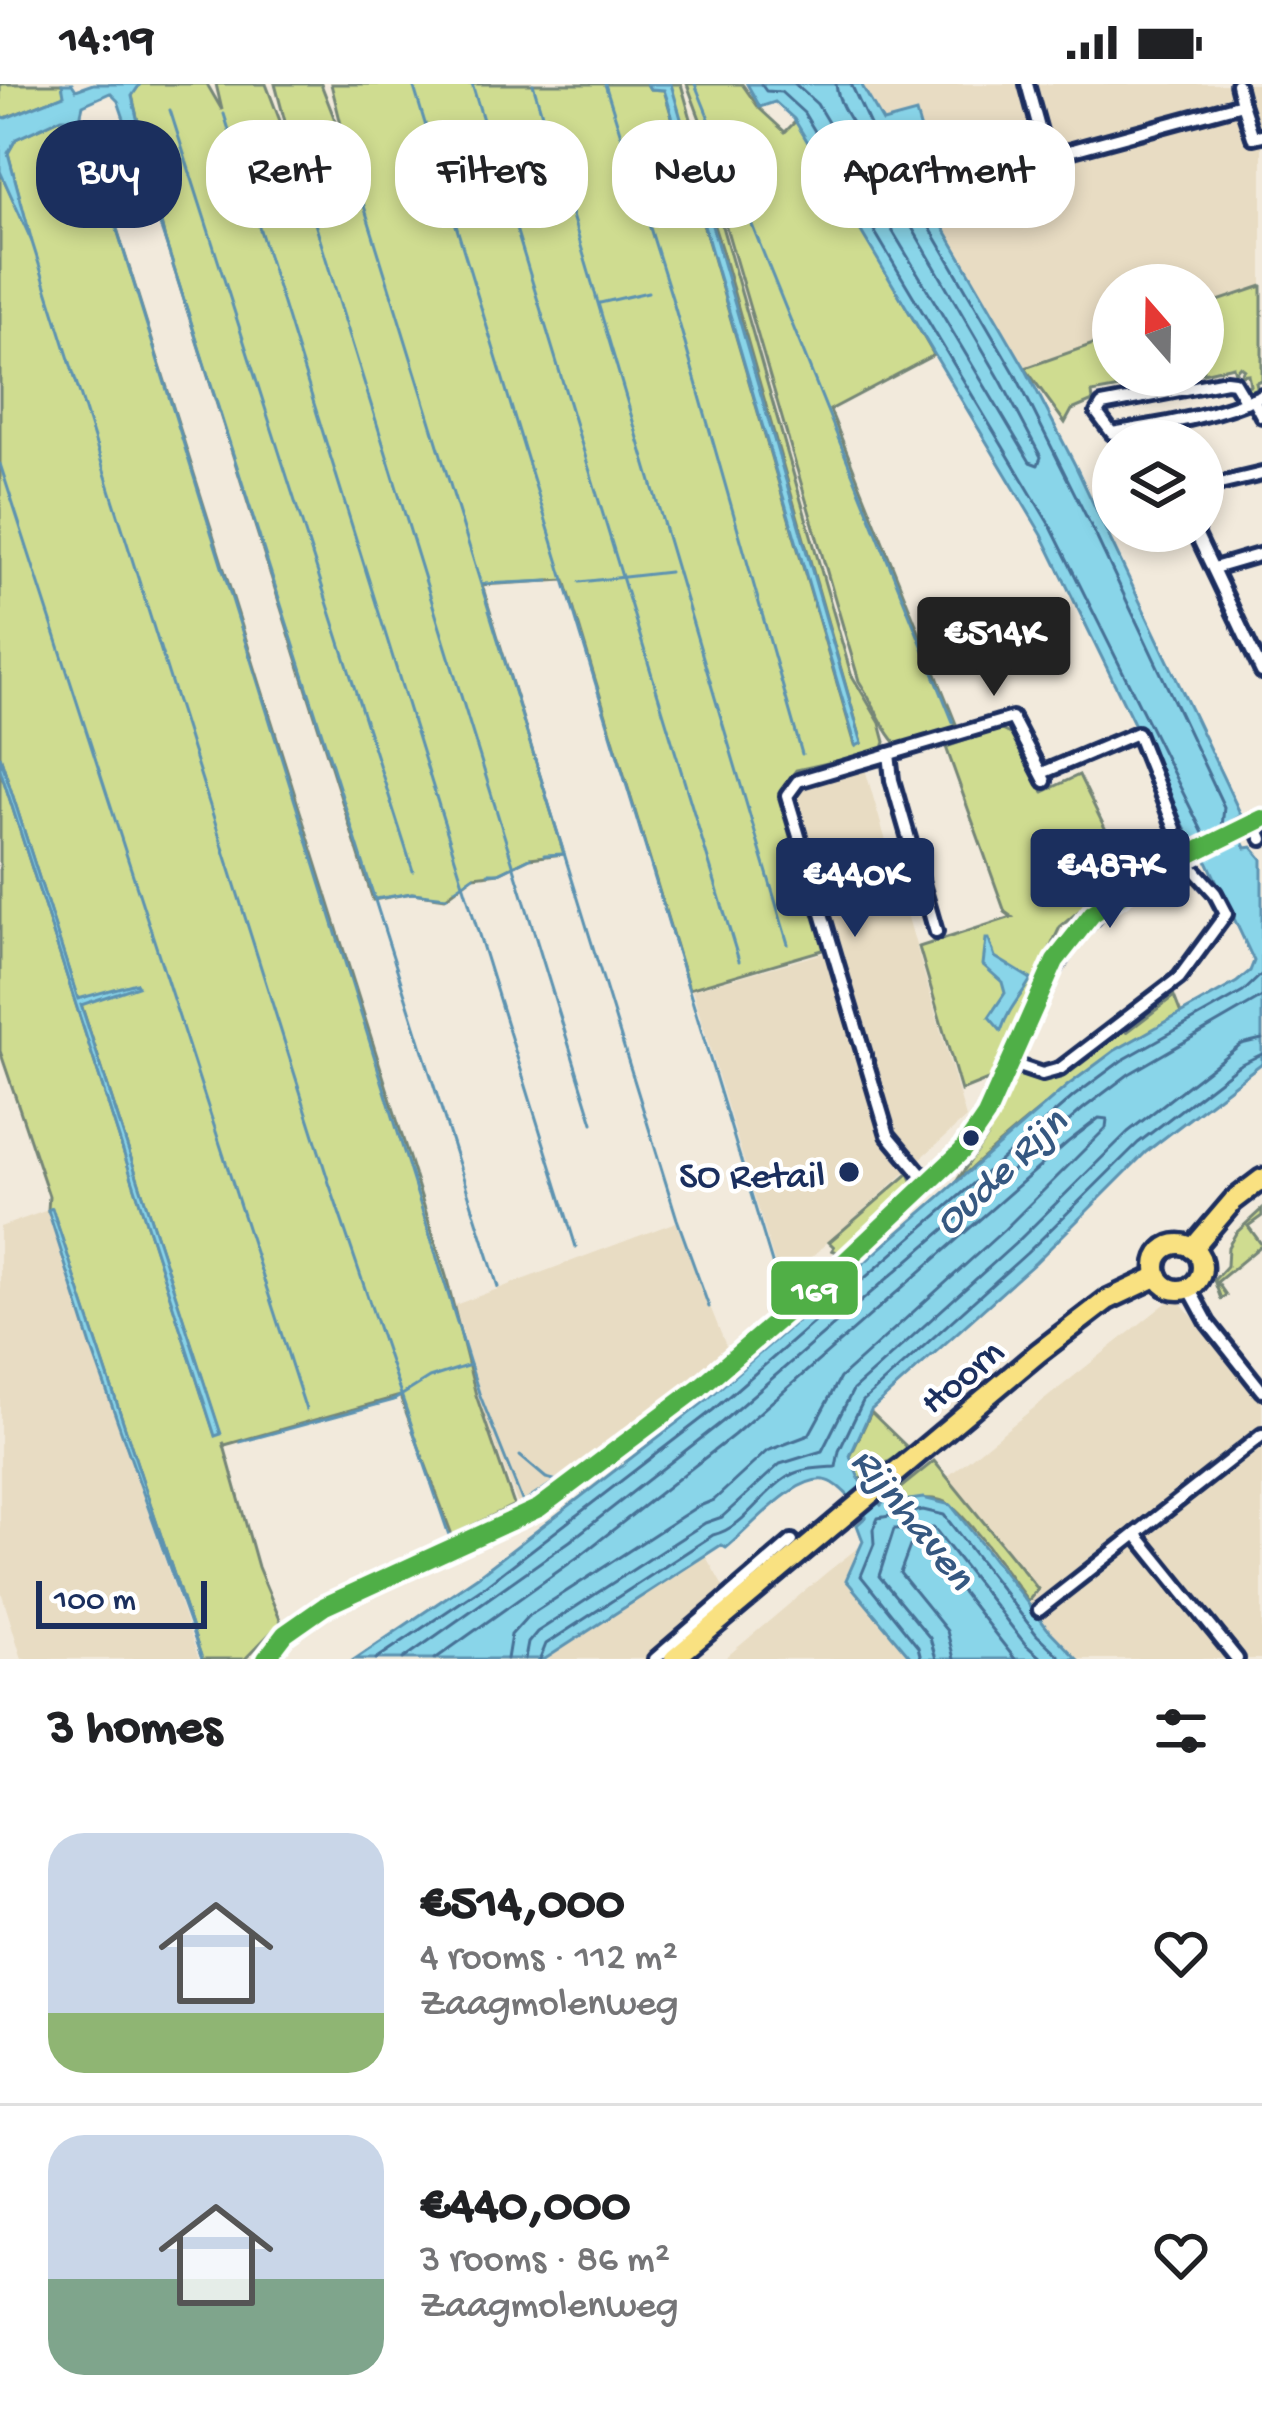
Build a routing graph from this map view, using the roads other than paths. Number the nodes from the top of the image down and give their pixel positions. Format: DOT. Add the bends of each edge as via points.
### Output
graph roads {
  1 [pos="1028,84"];
  2 [pos="1237,84"];
  3 [pos="1242,104"];
  4 [pos="1262,135"];
  5 [pos="1254,399"];
  6 [pos="1262,416"];
  7 [pos="1262,474"];
  8 [pos="1224,483"];
  9 [pos="1206,552"];
  10 [pos="1262,554"];
  11 [pos="1214,568"];
  12 [pos="1262,672"];
  13 [pos="889,754"];
  14 [pos="1261,830"];
  15 [pos="936,932"];
  16 [pos="1010,1063"];
  17 [pos="1262,1179"];
  18 [pos="928,1184"];
  19 [pos="1192,1249"];
  20 [pos="1158,1276"];
  21 [pos="1189,1288"];
  22 [pos="1262,1391"];
  23 [pos="1262,1436"];
  24 [pos="1136,1534"];
  25 [pos="791,1541"];
  26 [pos="1039,1610"];
  27 [pos="702,1628"];
  28 [pos="266,1659"];
  29 [pos="656,1659"];
  30 [pos="674,1659"];
  31 [pos="1237,1659"];
  1 -- 3 [label="street" via="1047,157"];
  2 -- 3 [label="street"];
  3 -- 4 [label="street" via="1253,137"];
  5 -- 5 [label="street" via="1112,433 1097,412 1226,381"];
  5 -- 6 [label="street"];
  7 -- 8 [label="street"];
  9 -- 11 [label="street"];
  10 -- 11 [label="street"];
  11 -- 12 [label="street"];
  13 -- 15 [label="street"];
  13 -- 16 [label="street" via="1012,718 1044,777 1137,733 1189,864 1226,914 1179,979 1060,1069 1042,1073"];
  13 -- 18 [label="street" via="798,781 788,796 888,1135"];
  14 -- 16 [label="street, bridge" via="1196,849 1092,914 1055,961"];
  16 -- 18 [label="street" via="980,1125"];
  17 -- 19 [label="main road"];
  18 -- 28 [label="street" via="606,1460 539,1508 325,1606"];
  19 -- 20 [label="main road" via="1163,1251"];
  19 -- 21 [label="main road" via="1202,1269"];
  20 -- 21 [label="main road" via="1171,1288"];
  20 -- 27 [label="main road, Hoorn" via="1107,1300"];
  21 -- 22 [label="street"];
  23 -- 24 [label="street"];
  24 -- 26 [label="street"];
  24 -- 31 [label="street"];
  25 -- 27 [label="street, Hoorn"];
  27 -- 29 [label="street, Hoorn"];
  27 -- 30 [label="main road, Hoorn"];
}
